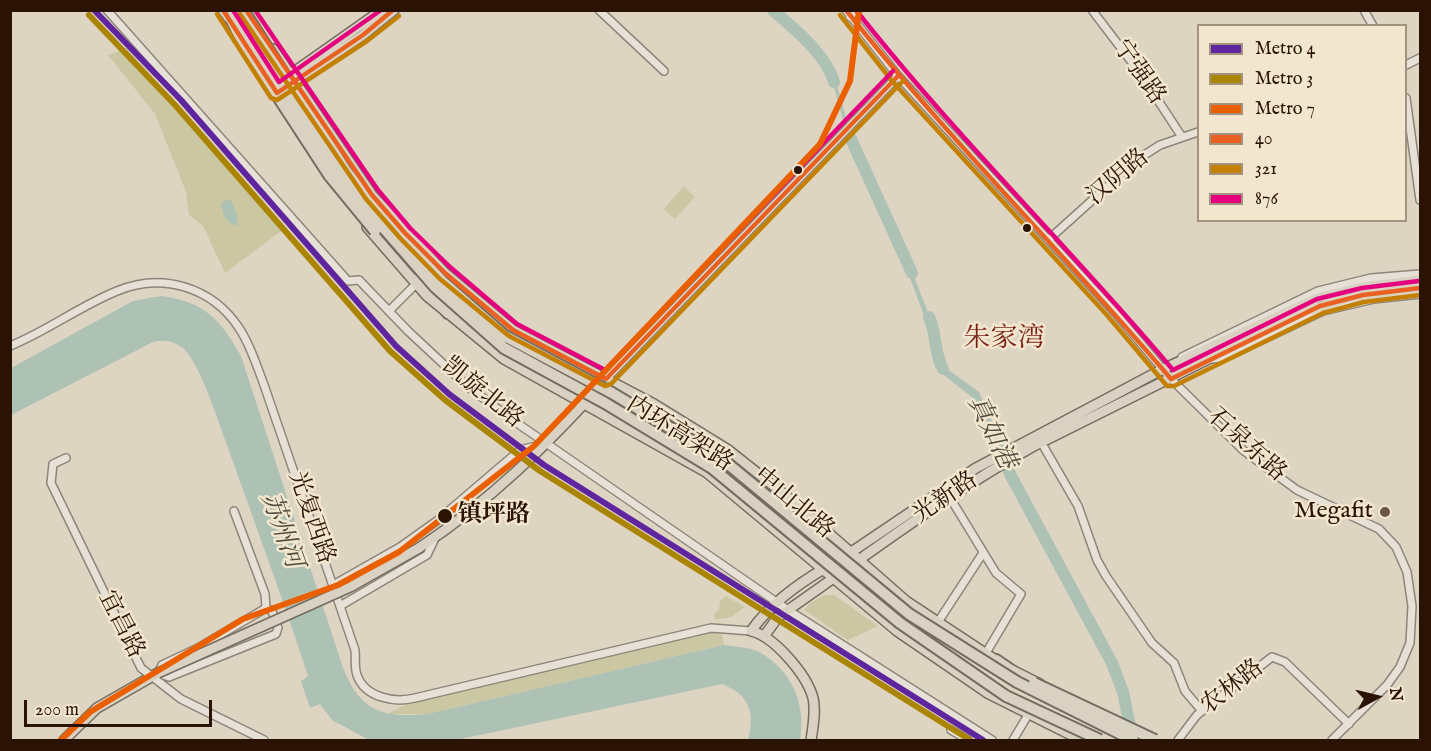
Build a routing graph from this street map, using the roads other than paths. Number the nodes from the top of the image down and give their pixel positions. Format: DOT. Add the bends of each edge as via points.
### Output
graph roads {
  1 [pos="107,10"];
  2 [pos="225,10"];
  3 [pos="232,10"];
  4 [pos="244,10"];
  5 [pos="382,10"];
  6 [pos="394,10"];
  7 [pos="598,10"];
  8 [pos="858,10"];
  9 [pos="1092,10"];
  10 [pos="1364,10"];
  11 [pos="848,14"];
  12 [pos="1372,24"];
  13 [pos="664,71"];
  14 [pos="898,76"];
  15 [pos="294,77"];
  16 [pos="275,89"];
  17 [pos="1407,105"];
  18 [pos="1197,132"];
  19 [pos="1182,137"];
  20 [pos="1420,200"];
  21 [pos="1048,240"];
  22 [pos="1420,274"];
  23 [pos="1420,280"];
  24 [pos="418,281"];
  25 [pos="1420,288"];
  26 [pos="1420,294"];
  27 [pos="389,311"];
  28 [pos="448,313"];
  29 [pos="1238,340"];
  30 [pos="10,346"];
  31 [pos="1211,359"];
  32 [pos="1163,369"];
  33 [pos="606,379"];
  34 [pos="1171,379"];
  35 [pos="584,404"];
  36 [pos="1041,442"];
  37 [pos="547,443"];
  38 [pos="1030,443"];
  39 [pos="66,458"];
  40 [pos="1001,459"];
  41 [pos="949,496"];
  42 [pos="234,511"];
  43 [pos="436,536"];
  44 [pos="851,553"];
  45 [pos="983,553"];
  46 [pos="859,560"];
  47 [pos="822,570"];
  48 [pos="832,578"];
  49 [pos="333,585"];
  50 [pos="777,602"];
  51 [pos="340,606"];
  52 [pos="266,609"];
  53 [pos="788,610"];
  54 [pos="938,622"];
  55 [pos="751,630"];
  56 [pos="765,635"];
  57 [pos="986,653"];
  58 [pos="996,660"];
  59 [pos="154,675"];
  60 [pos="1202,711"];
  61 [pos="1028,715"];
  62 [pos="1349,724"];
  63 [pos="951,730"];
  64 [pos="64,741"];
  65 [pos="264,741"];
  66 [pos="811,741"];
  67 [pos="968,741"];
  68 [pos="992,741"];
  69 [pos="1013,741"];
  70 [pos="1081,741"];
  71 [pos="1100,741"];
  72 [pos="1133,741"];
  73 [pos="1145,741"];
  74 [pos="1155,741"];
  75 [pos="1178,741"];
  76 [pos="1332,741"];
  1 -- 27 [label="street, 凯旋北路" via="348,281 359,280"];
  2 -- 16 [label="main road"];
  2 -- 24 [label="highway, bridge" via="328,176"];
  3 -- 71 [label="highway, 内环高架路, bridge" via="348,187 435,287 504,348 712,468 900,623 1006,696"];
  4 -- 15 [label="main road, 中山北路"];
  4 -- 72 [label="highway, 内环高架路, bridge" via="346,171 442,281 505,336 612,393 722,459 909,614 1017,682"];
  5 -- 15 [label="main road"];
  6 -- 15 [label="main road"];
  7 -- 13 [label="street"];
  8 -- 11 [label="street"];
  9 -- 19 [label="street, 宁强路"];
  10 -- 12 [label="street"];
  11 -- 14 [label="street, 石泉东路"];
  14 -- 21 [label="street, 石泉东路"];
  14 -- 33 [label="street"];
  15 -- 16 [label="main road"];
  15 -- 33 [label="main road, 中山北路" via="372,195 445,273 513,330"];
  16 -- 24 [label="main road" via="362,221"];
  17 -- 20 [label="street"];
  18 -- 19 [label="street, 汉阴路"];
  19 -- 21 [label="street, 汉阴路" via="1138,159"];
  21 -- 32 [label="street, 石泉东路"];
  22 -- 32 [label="street, 光新路" via="1371,278 1318,291 1191,351"];
  23 -- 29 [label="main road, 光新路" via="1332,293 1300,305"];
  24 -- 27 [label="street"];
  24 -- 28 [label="highway"];
  25 -- 29 [label="main road, 光新路" via="1335,301"];
  26 -- 31 [label="street, 光新路" via="1331,308 1226,357"];
  27 -- 37 [label="street, 凯旋北路" via="467,386"];
  28 -- 35 [label="main road, 中山北路" via="504,359"];
  29 -- 31 [label="main road, 光新路"];
  29 -- 32 [label="main road, 光新路"];
  30 -- 49 [label="street, 光复西路" via="115,291 145,283 177,284 218,304 249,346"];
  31 -- 34 [label="main road, 光新路"];
  32 -- 34 [label="street, 石泉东路"];
  32 -- 38 [label="main road, 光新路"];
  33 -- 35 [label="main road"];
  33 -- 44 [label="main road, 中山北路" via="727,449"];
  34 -- 36 [label="main road, 光新路"];
  34 -- 62 [label="street, 石泉东路" via="1267,471 1314,499 1370,524 1386,534 1396,547 1404,563 1412,606 1410,643 1387,685"];
  35 -- 37 [label="main road"];
  35 -- 47 [label="main road, 中山北路" via="706,472"];
  36 -- 38 [label="main road, 光新路"];
  36 -- 60 [label="street" via="1078,506 1106,576 1152,643 1174,663 1185,691"];
  37 -- 43 [label="main road" via="484,501"];
  37 -- 49 [label="street" via="520,450 438,520"];
  37 -- 50 [label="street, 凯旋北路"];
  38 -- 40 [label="main road, 光新路"];
  39 -- 59 [label="street, 宜昌路" via="53,464 51,483 134,657"];
  40 -- 41 [label="main road, 光新路"];
  40 -- 44 [label="main road, 光新路"];
  41 -- 45 [label="street"];
  41 -- 46 [label="main road, 光新路"];
  42 -- 52 [label="street" via="265,594"];
  43 -- 51 [label="street" via="427,555"];
  43 -- 59 [label="main road, bridge" via="350,587"];
  44 -- 46 [label="main road, 中山北路"];
  44 -- 47 [label="main road, 光新路"];
  45 -- 54 [label="street"];
  45 -- 57 [label="street" via="996,573 1021,594"];
  46 -- 48 [label="main road, 光新路"];
  46 -- 54 [label="main road, 中山北路" via="906,601"];
  47 -- 48 [label="main road, 中山北路"];
  47 -- 50 [label="main road, 光新路"];
  48 -- 53 [label="main road, 光新路"];
  48 -- 61 [label="main road, 中山北路" via="897,631 989,694"];
  49 -- 51 [label="street, 光复西路"];
  50 -- 53 [label="street, 凯旋北路"];
  50 -- 55 [label="main road, 光新路"];
  51 -- 55 [label="street, 光复西路" via="355,650 357,676 374,693 395,701 711,628"];
  52 -- 59 [label="street" via="162,665"];
  52 -- 59 [label="street" via="272,611 276,634 169,677"];
  53 -- 56 [label="main road, 光新路" via="774,620"];
  53 -- 68 [label="street, 凯旋北路"];
  54 -- 57 [label="main road, 中山北路"];
  55 -- 56 [label="main road, 光复西路"];
  56 -- 66 [label="main road, 光复西路" via="802,675 812,697"];
  57 -- 58 [label="main road, 中山北路"];
  58 -- 73 [label="main road, 中山北路, bridge"];
  58 -- 74 [label="highway, bridge" via="1018,675"];
  59 -- 64 [label="main road" via="98,708"];
  59 -- 65 [label="street, 宜昌路" via="181,699"];
  60 -- 62 [label="street, 农林路" via="1268,659 1276,657"];
  60 -- 75 [label="street, 农林路"];
  61 -- 69 [label="street"];
  61 -- 70 [label="main road, 中山北路"];
  62 -- 76 [label="street"];
  63 -- 67 [label="street"];
}
